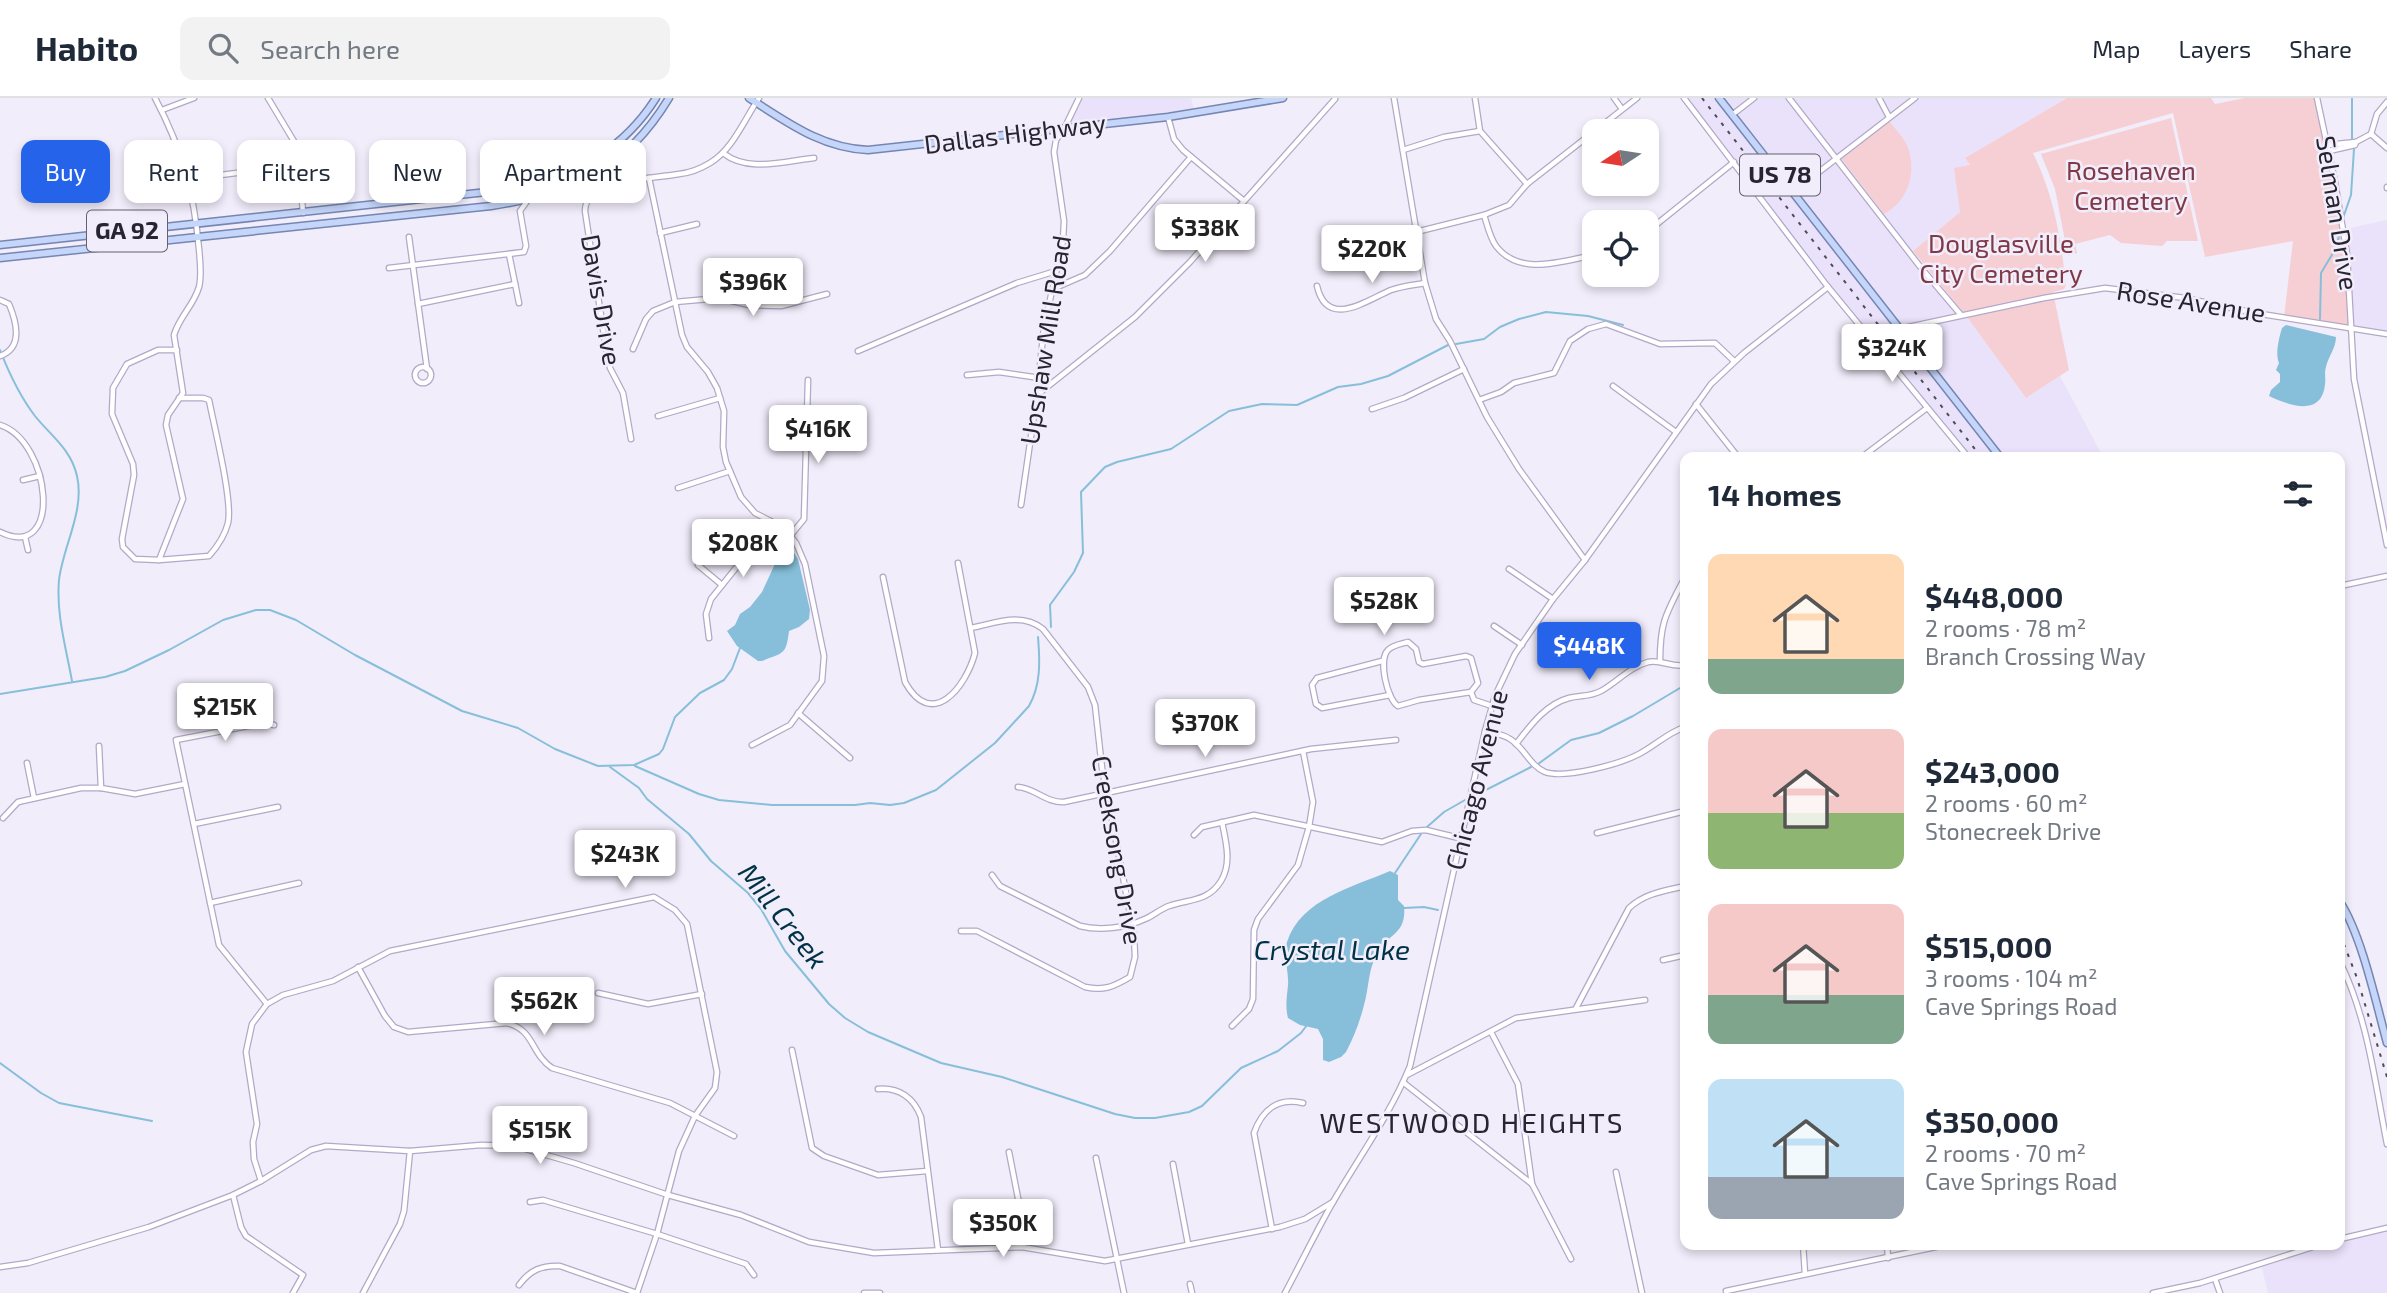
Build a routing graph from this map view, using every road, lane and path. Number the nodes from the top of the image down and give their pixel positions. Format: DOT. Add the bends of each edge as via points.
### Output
graph roads {
  1 [pos="155,98"];
  2 [pos="194,98"];
  3 [pos="268,98"];
  4 [pos="656,98"];
  5 [pos="669,98"];
  6 [pos="1079,98"];
  7 [pos="1283,98"];
  8 [pos="1394,98"];
  9 [pos="1475,98"];
  10 [pos="1614,98"];
  11 [pos="1637,98"];
  12 [pos="1684,98"];
  13 [pos="1719,98"];
  14 [pos="1754,98"];
  15 [pos="1790,98"];
  16 [pos="1879,98"];
  17 [pos="1914,98"];
  18 [pos="2317,98"];
  19 [pos="755,99"];
  20 [pos="1335,99"];
  21 [pos="2387,102"];
  22 [pos="1622,109"];
  23 [pos="162,110"];
  24 [pos="1732,115"];
  25 [pos="1168,117"];
  26 [pos="1889,117"];
  27 [pos="1065,127"];
  28 [pos="1480,131"];
  29 [pos="2371,134"];
  30 [pos="176,140"];
  31 [pos="293,140"];
  32 [pos="639,140"];
  33 [pos="2328,148"];
  34 [pos="2387,148"];
  35 [pos="1403,150"];
  36 [pos="723,153"];
  37 [pos="814,158"];
  38 [pos="1191,158"];
  39 [pos="1836,159"];
  40 [pos="1734,162"];
  41 [pos="649,178"];
  42 [pos="1527,184"];
  43 [pos="1793,192"];
  44 [pos="1244,201"];
  45 [pos="193,203"];
  46 [pos="302,203"];
  47 [pos="509,203"];
  48 [pos="527,203"];
  49 [pos="520,211"];
  50 [pos="303,213"];
  51 [pos="1484,215"];
  52 [pos="1659,222"];
  53 [pos="196,224"];
  54 [pos="697,224"];
  55 [pos="1416,232"];
  56 [pos="660,233"];
  57 [pos="198,237"];
  58 [pos="410,237"];
  59 [pos="0,245"];
  60 [pos="509,254"];
  61 [pos="1582,257"];
  62 [pos="0,258"];
  63 [pos="413,265"];
  64 [pos="390,268"];
  65 [pos="1056,271"];
  66 [pos="1425,283"];
  67 [pos="515,284"];
  68 [pos="1317,286"];
  69 [pos="1828,287"];
  70 [pos="1055,288"];
  71 [pos="827,294"];
  72 [pos="0,300"];
  73 [pos="675,302"];
  74 [pos="519,303"];
  75 [pos="418,304"];
  76 [pos="1961,315"];
  77 [pos="1899,329"];
  78 [pos="2352,329"];
  79 [pos="2387,334"];
  80 [pos="1876,344"];
  81 [pos="633,349"];
  82 [pos="177,350"];
  83 [pos="858,351"];
  84 [pos="0,356"];
  85 [pos="1734,361"];
  86 [pos="427,369"];
  87 [pos="1464,369"];
  88 [pos="967,375"];
  89 [pos="1040,378"];
  90 [pos="808,380"];
  91 [pos="1613,386"];
  92 [pos="1037,395"];
  93 [pos="179,398"];
  94 [pos="720,398"];
  95 [pos="1479,400"];
  96 [pos="1696,404"];
  97 [pos="1927,408"];
  98 [pos="1372,410"];
  99 [pos="658,416"];
  100 [pos="0,425"];
  101 [pos="1676,432"];
  102 [pos="631,439"];
  103 [pos="1734,452"];
  104 [pos="1869,452"];
  105 [pos="1964,452"];
  106 [pos="1996,452"];
  107 [pos="730,471"];
  108 [pos="40,475"];
  109 [pos="23,480"];
  110 [pos="678,488"];
  111 [pos="1020,505"];
  112 [pos="770,521"];
  113 [pos="0,532"];
  114 [pos="790,536"];
  115 [pos="25,537"];
  116 [pos="2387,545"];
  117 [pos="28,550"];
  118 [pos="159,560"];
  119 [pos="1585,560"];
  120 [pos="958,564"];
  121 [pos="698,565"];
  122 [pos="1509,569"];
  123 [pos="2387,576"];
  124 [pos="883,577"];
  125 [pos="722,585"];
  126 [pos="2345,585"];
  127 [pos="1680,589"];
  128 [pos="1553,599"];
  129 [pos="1494,625"];
  130 [pos="971,628"];
  131 [pos="709,638"];
  132 [pos="1522,645"];
  133 [pos="1382,661"];
  134 [pos="1660,661"];
  135 [pos="1680,666"];
  136 [pos="1471,692"];
  137 [pos="1390,695"];
  138 [pos="1492,706"];
  139 [pos="798,713"];
  140 [pos="274,725"];
  141 [pos="1680,729"];
  142 [pos="1485,731"];
  143 [pos="1396,740"];
  144 [pos="1516,744"];
  145 [pos="752,745"];
  146 [pos="99,746"];
  147 [pos="1303,751"];
  148 [pos="850,758"];
  149 [pos="27,763"];
  150 [pos="185,784"];
  151 [pos="101,788"];
  152 [pos="1018,788"];
  153 [pos="1106,793"];
  154 [pos="34,798"];
  155 [pos="278,807"];
  156 [pos="1680,812"];
  157 [pos="3,818"];
  158 [pos="1222,822"];
  159 [pos="194,824"];
  160 [pos="1309,827"];
  161 [pos="1597,832"];
  162 [pos="1194,835"];
  163 [pos="1460,838"];
  164 [pos="992,875"];
  165 [pos="299,883"];
  166 [pos="1680,887"];
  167 [pos="209,903"];
  168 [pos="2345,911"];
  169 [pos="1132,923"];
  170 [pos="961,931"];
  171 [pos="1680,955"];
  172 [pos="1662,960"];
  173 [pos="358,967"];
  174 [pos="2345,972"];
  175 [pos="598,993"];
  176 [pos="702,994"];
  177 [pos="1645,1000"];
  178 [pos="267,1004"];
  179 [pos="1576,1009"];
  180 [pos="1232,1026"];
  181 [pos="1491,1032"];
  182 [pos="2387,1043"];
  183 [pos="792,1050"];
  184 [pos="1406,1076"];
  185 [pos="1404,1083"];
  186 [pos="878,1089"];
  187 [pos="1303,1103"];
  188 [pos="695,1116"];
  189 [pos="734,1136"];
  190 [pos="2387,1144"];
  191 [pos="410,1151"];
  192 [pos="1009,1152"];
  193 [pos="1096,1158"];
  194 [pos="1174,1164"];
  195 [pos="927,1171"];
  196 [pos="1616,1172"];
  197 [pos="261,1181"];
  198 [pos="1532,1184"];
  199 [pos="233,1195"];
  200 [pos="668,1195"];
  201 [pos="530,1202"];
  202 [pos="1333,1202"];
  203 [pos="2387,1228"];
  204 [pos="1272,1229"];
  205 [pos="657,1234"];
  206 [pos="2345,1238"];
  207 [pos="1188,1244"];
  208 [pos="1022,1247"];
  209 [pos="938,1250"];
  210 [pos="1803,1250"];
  211 [pos="1887,1250"];
  212 [pos="1923,1250"];
  213 [pos="2304,1250"];
  214 [pos="1888,1258"];
  215 [pos="1570,1259"];
  216 [pos="1118,1260"];
  217 [pos="0,1267"];
  218 [pos="1805,1274"];
  219 [pos="754,1275"];
  220 [pos="2215,1279"];
  221 [pos="1190,1284"];
  222 [pos="519,1285"];
  223 [pos="1726,1291"];
  224 [pos="293,1293"];
  225 [pos="363,1293"];
  226 [pos="637,1293"];
  227 [pos="864,1293"];
  228 [pos="880,1293"];
  229 [pos="1124,1293"];
  230 [pos="1192,1293"];
  231 [pos="1285,1293"];
  232 [pos="1642,1293"];
  233 [pos="2155,1293"];
  234 [pos="2220,1293"];
  1 -- 23 [label="street"];
  2 -- 23 [label="street"];
  3 -- 31 [label="street"];
  4 -- 50 [label="main road, GA 92" via="609,150 574,171 538,184"];
  5 -- 32 [label="main road, GA 92"];
  6 -- 27 [label="street, Upshaw Mill Road"];
  7 -- 25 [label="main road, Dallas Highway"];
  8 -- 35 [label="street"];
  9 -- 28 [label="street"];
  10 -- 22 [label="street"];
  11 -- 22 [label="street"];
  12 -- 40 [label="street"];
  13 -- 24 [label="main road, US 78"];
  14 -- 24 [label="street"];
  15 -- 39 [label="street"];
  16 -- 26 [label="street"];
  17 -- 26 [label="street"];
  18 -- 33 [label="street, Selman Drive"];
  19 -- 27 [label="main road, Dallas Highway" via="815,138 859,150"];
  19 -- 36 [label="street, Davis Drive"];
  20 -- 44 [label="street"];
  21 -- 29 [label="street" via="2377,114"];
  22 -- 42 [label="street"];
  23 -- 30 [label="street"];
  24 -- 43 [label="main road, US 78"];
  25 -- 27 [label="main road, Dallas Highway"];
  25 -- 38 [label="street" via="1174,139"];
  26 -- 39 [label="street"];
  27 -- 65 [label="street, Upshaw Mill Road" via="1054,152 1064,221"];
  28 -- 35 [label="street"];
  28 -- 42 [label="street"];
  29 -- 33 [label="street" via="2355,145"];
  29 -- 34 [label="street"];
  33 -- 78 [label="street, Selman Drive" via="2347,254"];
  35 -- 55 [label="street"];
  36 -- 37 [label="street" via="748,165"];
  36 -- 41 [label="street, Davis Drive" via="694,171"];
  38 -- 44 [label="street"];
  38 -- 70 [label="street" via="1085,275"];
  39 -- 43 [label="street"];
  39 -- 76 [label="street"];
  40 -- 52 [label="street"];
  40 -- 69 [label="street"];
  41 -- 56 [label="street"];
  41 -- 102 [label="street, Davis Drive" via="614,184 591,194 585,204 607,355 623,393"];
  42 -- 51 [label="street" via="1509,205"];
  43 -- 77 [label="main road, US 78"];
  44 -- 92 [label="street" via="1135,317"];
  45 -- 53 [label="street"];
  46 -- 50 [label="street"];
  47 -- 49 [label="street"];
  47 -- 57 [label="main road, GA 92"];
  48 -- 49 [label="street"];
  49 -- 60 [label="street" via="526,250"];
  50 -- 53 [label="main road, GA 92"];
  51 -- 55 [label="street"];
  51 -- 61 [label="street" via="1495,245 1511,260 1533,266"];
  53 -- 57 [label="street"];
  53 -- 59 [label="main road, GA 92"];
  54 -- 56 [label="street"];
  55 -- 66 [label="street"];
  56 -- 73 [label="street"];
  57 -- 62 [label="main road, GA 92"];
  57 -- 82 [label="street" via="200,285 177,326"];
  58 -- 63 [label="street"];
  60 -- 63 [label="street"];
  60 -- 67 [label="street"];
  63 -- 64 [label="street"];
  63 -- 75 [label="street"];
  65 -- 70 [label="street, Upshaw Mill Road"];
  65 -- 83 [label="street"];
  66 -- 68 [label="street" via="1395,289 1342,310 1325,302"];
  66 -- 87 [label="street" via="1436,319"];
  67 -- 74 [label="street"];
  67 -- 75 [label="street"];
  69 -- 80 [label="street"];
  69 -- 85 [label="street, Chicago Avenue"];
  70 -- 89 [label="street, Upshaw Mill Road" via="1044,327"];
  71 -- 73 [label="street" via="781,306 720,298"];
  72 -- 84 [label="street" via="9,304 17,337 14,347"];
  73 -- 81 [label="street" via="653,311"];
  73 -- 94 [label="street" via="687,347 708,372"];
  75 -- 86 [label="street"];
  76 -- 77 [label="street, Rose Avenue"];
  76 -- 78 [label="street, Rose Avenue" via="2116,288"];
  77 -- 80 [label="street, Rose Avenue"];
  77 -- 106 [label="main road, US 78"];
  78 -- 79 [label="street, Rose Avenue"];
  78 -- 116 [label="street, Selman Drive" via="2354,379"];
  80 -- 97 [label="street"];
  82 -- 93 [label="street" via="183,386"];
  82 -- 118 [label="street" via="158,350 127,364 117,378 111,401 134,475 123,547 135,559"];
  85 -- 95 [label="street" via="1714,343 1660,344 1606,324 1570,341 1554,373 1514,383"];
  85 -- 96 [label="street, Chicago Avenue"];
  87 -- 95 [label="street"];
  87 -- 98 [label="street"];
  88 -- 89 [label="street" via="999,372"];
  89 -- 92 [label="street, Upshaw Mill Road"];
  90 -- 114 [label="street" via="804,519"];
  91 -- 101 [label="street"];
  92 -- 111 [label="street, Upshaw Mill Road"];
  93 -- 118 [label="street" via="166,425 183,499"];
  93 -- 118 [label="street" via="209,400 228,524 209,556"];
  94 -- 99 [label="street"];
  94 -- 107 [label="street" via="723,447"];
  95 -- 119 [label="street"];
  96 -- 101 [label="street, Chicago Avenue"];
  96 -- 103 [label="street"];
  97 -- 104 [label="street"];
  97 -- 105 [label="street"];
  100 -- 108 [label="street" via="20,436"];
  101 -- 119 [label="street, Chicago Avenue"];
  107 -- 110 [label="street"];
  107 -- 112 [label="street" via="741,497"];
  108 -- 109 [label="street"];
  108 -- 115 [label="street" via="42,519"];
  112 -- 114 [label="street"];
  112 -- 125 [label="street"];
  113 -- 115 [label="street"];
  114 -- 139 [label="street" via="805,564 824,656 822,681"];
  115 -- 117 [label="street"];
  119 -- 128 [label="street, Chicago Avenue"];
  120 -- 130 [label="street"];
  121 -- 125 [label="street"];
  122 -- 128 [label="street"];
  123 -- 126 [label="street"];
  124 -- 130 [label="street" via="905,682 921,702 947,701 955,691 972,665"];
  125 -- 131 [label="street" via="706,614"];
  127 -- 134 [label="street" via="1663,621"];
  128 -- 132 [label="street, Chicago Avenue"];
  129 -- 132 [label="street"];
  130 -- 153 [label="street, Creeksong Drive" via="1015,619 1035,622 1043,629 1088,687 1095,705"];
  132 -- 138 [label="street, Chicago Avenue"];
  133 -- 136 [label="street" via="1392,646 1408,642 1423,664 1466,656 1474,662 1478,684"];
  133 -- 137 [label="street"];
  133 -- 137 [label="street" via="1317,678 1312,685 1322,708"];
  134 -- 135 [label="street"];
  134 -- 144 [label="street" via="1635,667 1600,692 1550,707"];
  136 -- 137 [label="street" via="1398,706"];
  136 -- 138 [label="street" via="1474,700"];
  138 -- 142 [label="street, Chicago Avenue"];
  139 -- 145 [label="street" via="790,725"];
  139 -- 148 [label="street"];
  140 -- 150 [label="street" via="176,740"];
  141 -- 144 [label="street" via="1623,762 1561,775 1533,764"];
  142 -- 144 [label="street"];
  142 -- 163 [label="street, Chicago Avenue"];
  143 -- 147 [label="street"];
  146 -- 151 [label="street"];
  147 -- 153 [label="street"];
  147 -- 160 [label="street" via="1313,802"];
  149 -- 154 [label="street"];
  150 -- 151 [label="street" via="135,794"];
  150 -- 159 [label="street"];
  151 -- 154 [label="street"];
  152 -- 153 [label="street" via="1028,788 1053,802"];
  153 -- 169 [label="street, Creeksong Drive"];
  154 -- 157 [label="street" via="18,802"];
  155 -- 159 [label="street"];
  156 -- 161 [label="street"];
  158 -- 160 [label="street" via="1254,815"];
  158 -- 162 [label="street" via="1202,827"];
  158 -- 169 [label="street" via="1227,864 1212,892"];
  159 -- 167 [label="street"];
  160 -- 163 [label="street" via="1382,842 1426,830"];
  160 -- 180 [label="street" via="1298,865 1258,919 1252,999 1249,1009"];
  163 -- 184 [label="street, Chicago Avenue"];
  164 -- 169 [label="street" via="1000,886 1080,926 1105,929"];
  165 -- 167 [label="street"];
  166 -- 179 [label="street" via="1648,894 1629,908"];
  167 -- 178 [label="street" via="219,945"];
  168 -- 182 [label="main road"];
  169 -- 170 [label="street, Creeksong Drive" via="1135,957 1130,977 1099,990 977,931"];
  171 -- 172 [label="street"];
  173 -- 176 [label="street" via="390,951 653,897 675,910 687,924"];
  173 -- 178 [label="street" via="333,981"];
  173 -- 188 [label="street" via="394,1027 408,1032 507,1023 520,1026 543,1062 552,1068 670,1103"];
  174 -- 190 [label="street" via="2363,1022"];
  175 -- 176 [label="street" via="648,1004"];
  176 -- 188 [label="street" via="717,1072 715,1088"];
  177 -- 179 [label="street"];
  178 -- 197 [label="street" via="252,1024 246,1052 257,1124 254,1159"];
  179 -- 181 [label="street" via="1516,1018"];
  181 -- 184 [label="street"];
  181 -- 198 [label="street" via="1518,1084"];
  183 -- 195 [label="street" via="812,1148 878,1175"];
  184 -- 185 [label="street, Chicago Avenue"];
  185 -- 198 [label="street"];
  185 -- 202 [label="street, Chicago Avenue"];
  186 -- 195 [label="street" via="901,1093 917,1107"];
  187 -- 204 [label="street" via="1271,1107 1259,1118 1254,1133"];
  188 -- 189 [label="street"];
  188 -- 200 [label="street" via="679,1151"];
  191 -- 197 [label="street" via="326,1146 311,1150"];
  191 -- 200 [label="street" via="514,1146"];
  191 -- 225 [label="street" via="402,1217"];
  192 -- 208 [label="street" via="1025,1234"];
  193 -- 216 [label="street"];
  194 -- 207 [label="street"];
  195 -- 209 [label="street"];
  196 -- 232 [label="street"];
  197 -- 199 [label="street"];
  198 -- 215 [label="street"];
  199 -- 217 [label="street" via="89,1247"];
  199 -- 224 [label="street" via="246,1236 303,1275"];
  200 -- 205 [label="street"];
  200 -- 209 [label="street" via="741,1215 809,1242 874,1253"];
  201 -- 205 [label="street" via="543,1200"];
  202 -- 204 [label="street" via="1305,1219"];
  202 -- 231 [label="street, Chicago Avenue"];
  203 -- 206 [label="street"];
  204 -- 207 [label="street"];
  205 -- 219 [label="street" via="746,1264"];
  205 -- 226 [label="street"];
  207 -- 216 [label="street"];
  208 -- 209 [label="street"];
  208 -- 216 [label="street" via="1091,1260"];
  210 -- 218 [label="street"];
  211 -- 214 [label="street"];
  212 -- 214 [label="street"];
  213 -- 220 [label="street"];
  214 -- 218 [label="street"];
  216 -- 229 [label="street"];
  218 -- 223 [label="street"];
  220 -- 233 [label="street"];
  220 -- 234 [label="street"];
  221 -- 230 [label="street"];
  222 -- 226 [label="street" via="548,1265"];
  227 -- 228 [label="street"];
}
